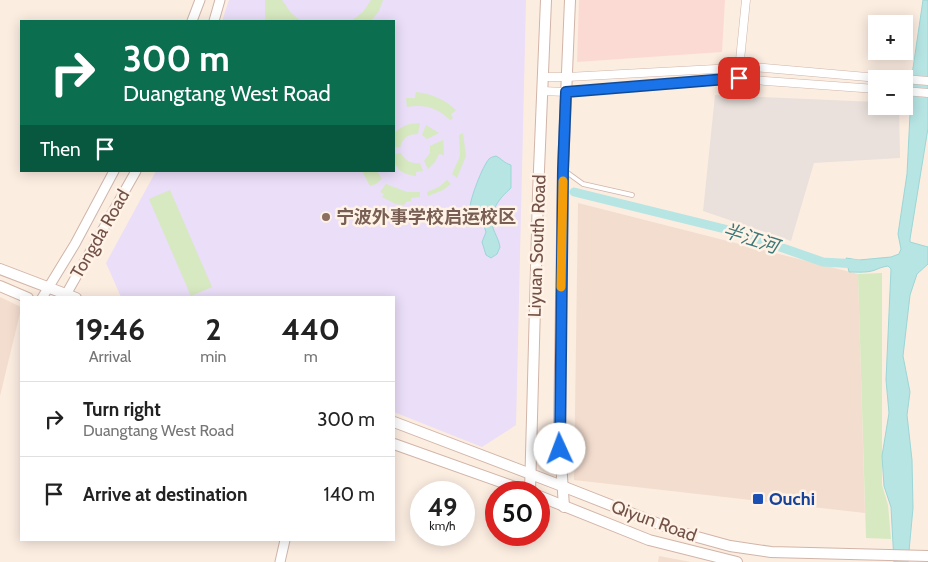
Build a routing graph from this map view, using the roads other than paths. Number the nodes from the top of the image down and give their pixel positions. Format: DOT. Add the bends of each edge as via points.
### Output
graph roads {
  1 [pos="200,0"];
  2 [pos="220,0"];
  3 [pos="546,0"];
  4 [pos="570,0"];
  5 [pos="746,0"];
  6 [pos="192,20"];
  7 [pos="214,20"];
  8 [pos="739,67"];
  9 [pos="543,77"];
  10 [pos="567,77"];
  11 [pos="868,77"];
  12 [pos="739,78"];
  13 [pos="913,80"];
  14 [pos="928,81"];
  15 [pos="868,88"];
  16 [pos="542,91"];
  17 [pos="566,92"];
  18 [pos="913,92"];
  19 [pos="928,93"];
  20 [pos="563,170"];
  21 [pos="113,172"];
  22 [pos="135,172"];
  23 [pos="632,195"];
  24 [pos="0,269"];
  25 [pos="0,286"];
  26 [pos="48,287"];
  27 [pos="23,296"];
  28 [pos="43,296"];
  29 [pos="68,296"];
  30 [pos="395,422"];
  31 [pos="395,444"];
  32 [pos="530,473"];
  33 [pos="499,481"];
  34 [pos="530,481"];
  35 [pos="562,486"];
  36 [pos="550,501"];
  37 [pos="564,507"];
  38 [pos="285,541"];
  39 [pos="928,556"];
  40 [pos="280,562"];
  41 [pos="737,562"];
  1 -- 6 [label="street"];
  2 -- 7 [label="street"];
  3 -- 9 [label="main road, Liyuan South Road"];
  4 -- 10 [label="main road, Liyuan South Road"];
  5 -- 8 [label="street"];
  8 -- 10 [label="street"];
  8 -- 11 [label="street"];
  8 -- 12 [label="street"];
  9 -- 10 [label="street"];
  9 -- 16 [label="main road, Liyuan South Road"];
  10 -- 17 [label="main road, Liyuan South Road"];
  12 -- 15 [label="street"];
  12 -- 17 [label="street"];
  13 -- 14 [label="street"];
  16 -- 17 [label="street"];
  16 -- 32 [label="main road, Liyuan South Road"];
  17 -- 20 [label="main road, Liyuan South Road"];
  18 -- 19 [label="street"];
  20 -- 23 [label="lane" via="583,184"];
  20 -- 35 [label="main road, Liyuan South Road" via="559,431"];
  21 -- 26 [label="street, Tongda Road"];
  22 -- 29 [label="street, Tongda Road"];
  24 -- 26 [label="main road"];
  25 -- 27 [label="main road"];
  26 -- 28 [label="street, Tongda Road"];
  26 -- 29 [label="main road"];
  30 -- 32 [label="main road, Qiyun Road"];
  31 -- 33 [label="main road"];
  32 -- 34 [label="main road, Liyuan South Road"];
  32 -- 35 [label="main road, Qiyun Road"];
  35 -- 37 [label="main road, Liyuan South Road"];
  35 -- 39 [label="main road, Qiyun Road" via="679,532 730,546 771,552"];
  36 -- 37 [label="main road, Qiyun Road"];
  37 -- 41 [label="main road, Qiyun Road" via="650,540"];
  38 -- 40 [label="street"];
}
